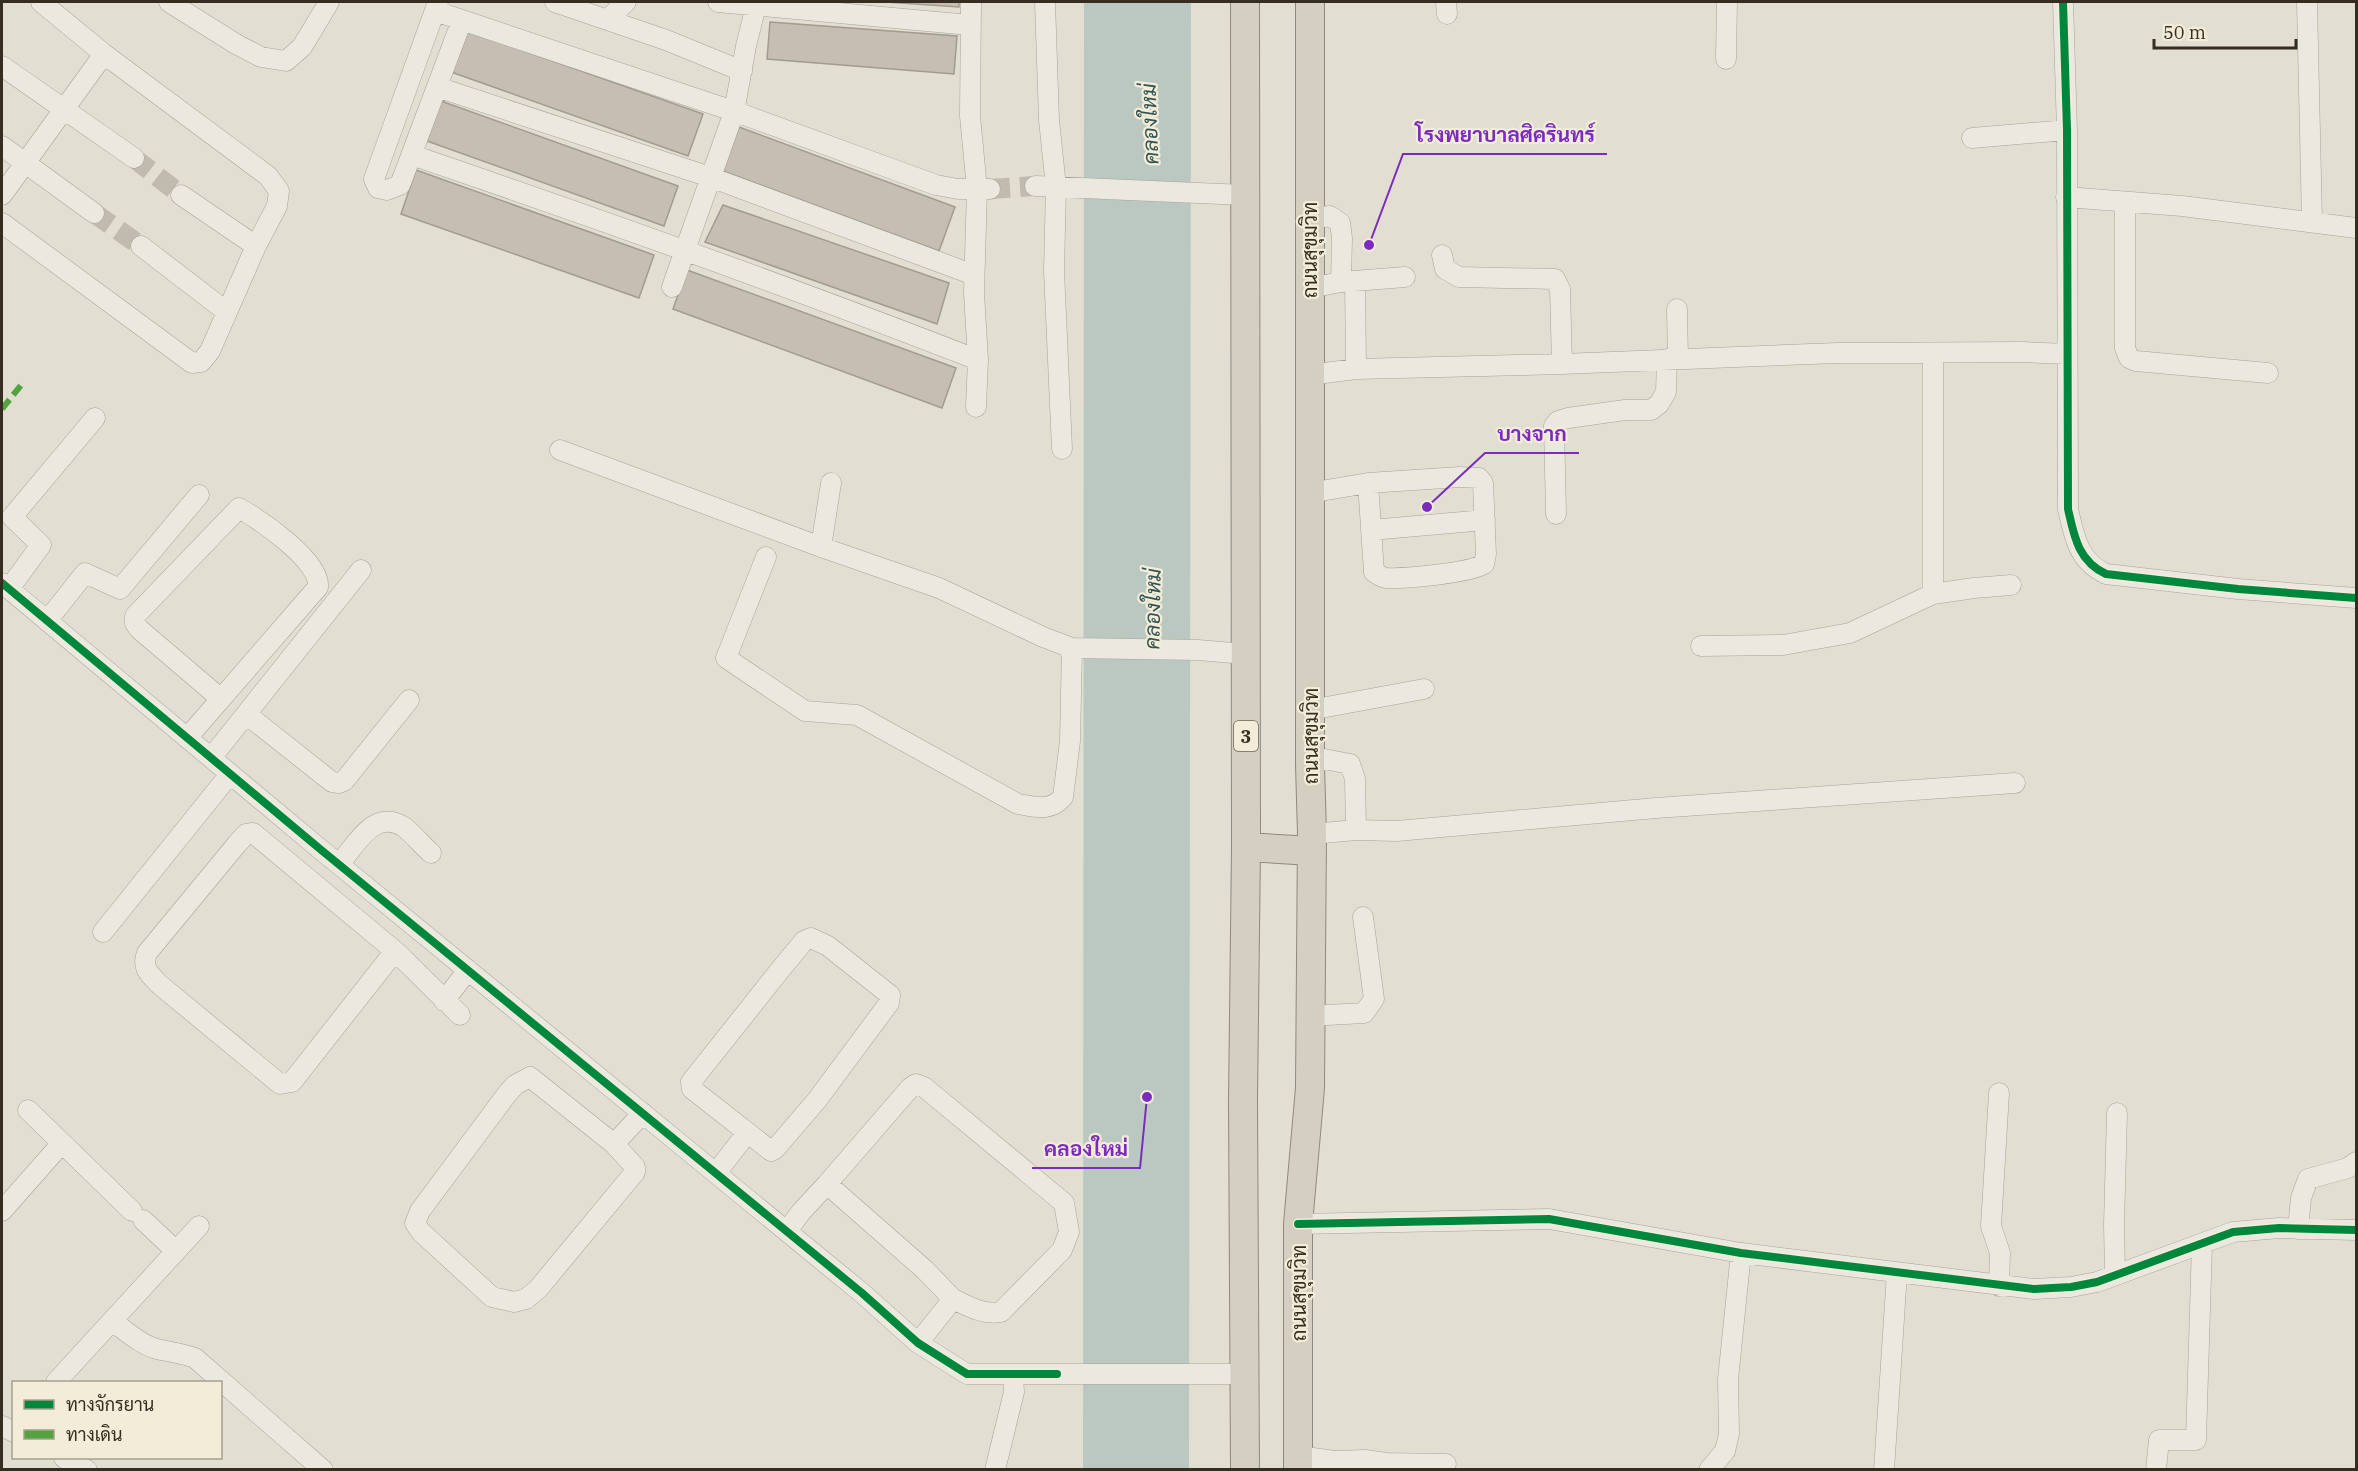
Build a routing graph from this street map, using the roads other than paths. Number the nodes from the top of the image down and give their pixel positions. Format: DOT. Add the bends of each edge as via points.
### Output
graph roads {
  1 [pos="41,2"];
  2 [pos="169,2"];
  3 [pos="330,2"];
  4 [pos="555,2"];
  5 [pos="626,2"];
  6 [pos="718,2"];
  7 [pos="971,2"];
  8 [pos="1045,2"];
  9 [pos="1245,2"];
  10 [pos="1310,2"];
  11 [pos="1727,2"];
  12 [pos="2063,2"];
  13 [pos="2307,2"];
  14 [pos="757,3"];
  15 [pos="437,6"];
  16 [pos="462,20"];
  17 [pos="607,20"];
  18 [pos="970,25"];
  19 [pos="104,54"];
  20 [pos="1726,58"];
  21 [pos="2,66"];
  22 [pos="742,71"];
  23 [pos="437,87"];
  24 [pos="63,111"];
  25 [pos="734,111"];
  26 [pos="2067,130"];
  27 [pos="1972,138"];
  28 [pos="2,146"];
  29 [pos="412,155"];
  30 [pos="134,158"];
  31 [pos="24,163"];
  32 [pos="710,177"];
  33 [pos="1035,186"];
  34 [pos="1066,188"];
  35 [pos="984,189"];
  36 [pos="2,195"];
  37 [pos="181,195"];
  38 [pos="1245,195"];
  39 [pos="2066,197"];
  40 [pos="2125,202"];
  41 [pos="94,213"];
  42 [pos="2312,221"];
  43 [pos="1309,222"];
  44 [pos="2,223"];
  45 [pos="2356,228"];
  46 [pos="141,246"];
  47 [pos="256,246"];
  48 [pos="686,249"];
  49 [pos="1442,255"];
  50 [pos="974,275"];
  51 [pos="1405,276"];
  52 [pos="1348,281"];
  53 [pos="672,287"];
  54 [pos="1310,288"];
  55 [pos="1677,309"];
  56 [pos="227,312"];
  57 [pos="1933,354"];
  58 [pos="2067,354"];
  59 [pos="1672,359"];
  60 [pos="978,360"];
  61 [pos="1562,364"];
  62 [pos="1356,369"];
  63 [pos="2268,373"];
  64 [pos="1309,375"];
  65 [pos="976,407"];
  66 [pos="95,418"];
  67 [pos="1062,449"];
  68 [pos="560,450"];
  69 [pos="831,483"];
  70 [pos="1368,483"];
  71 [pos="1310,493"];
  72 [pos="199,495"];
  73 [pos="1556,514"];
  74 [pos="1485,520"];
  75 [pos="1371,530"];
  76 [pos="821,547"];
  77 [pos="766,557"];
  78 [pos="361,570"];
  79 [pos="2011,585"];
  80 [pos="5,586"];
  81 [pos="1933,594"];
  82 [pos="2356,598"];
  83 [pos="47,621"];
  84 [pos="1701,646"];
  85 [pos="1076,648"];
  86 [pos="1245,654"];
  87 [pos="1424,689"];
  88 [pos="220,698"];
  89 [pos="409,700"];
  90 [pos="1310,710"];
  91 [pos="246,714"];
  92 [pos="187,738"];
  93 [pos="211,758"];
  94 [pos="1310,765"];
  95 [pos="230,774"];
  96 [pos="2015,783"];
  97 [pos="1356,830"];
  98 [pos="1312,843"];
  99 [pos="1246,847"];
  100 [pos="431,853"];
  101 [pos="339,864"];
  102 [pos="1363,917"];
  103 [pos="103,932"];
  104 [pos="395,951"];
  105 [pos="468,970"];
  106 [pos="444,1000"];
  107 [pos="460,1015"];
  108 [pos="1309,1016"];
  109 [pos="1999,1093"];
  110 [pos="28,1110"];
  111 [pos="643,1113"];
  112 [pos="2117,1113"];
  113 [pos="747,1133"];
  114 [pos="62,1143"];
  115 [pos="614,1144"];
  116 [pos="2356,1162"];
  117 [pos="716,1173"];
  118 [pos="827,1184"];
  119 [pos="2,1211"];
  120 [pos="1298,1224"];
  121 [pos="199,1226"];
  122 [pos="2298,1229"];
  123 [pos="2356,1230"];
  124 [pos="787,1232"];
  125 [pos="2202,1244"];
  126 [pos="176,1251"];
  127 [pos="1741,1253"];
  128 [pos="1897,1273"];
  129 [pos="2115,1275"];
  130 [pos="1999,1286"];
  131 [pos="953,1299"];
  132 [pos="112,1321"];
  133 [pos="918,1343"];
  134 [pos="1245,1374"];
  135 [pos="1013,1375"];
  136 [pos="58,1381"];
  137 [pos="221,1381"];
  138 [pos="222,1382"];
  139 [pos="66,1459"];
  140 [pos="1298,1463"];
  141 [pos="1446,1464"];
  142 [pos="1388,1467"];
  143 [pos="87,1470"];
  144 [pos="323,1470"];
  145 [pos="995,1470"];
  146 [pos="1245,1470"];
  147 [pos="1709,1470"];
  148 [pos="1884,1470"];
  149 [pos="2156,1470"];
  1 -- 19 [label="street"];
  2 -- 3 [label="street" via="261,57 286,61 302,47"];
  4 -- 17 [label="street"];
  5 -- 17 [label="street"];
  6 -- 14 [label="street"];
  7 -- 18 [label="street"];
  8 -- 34 [label="street" via="1049,120"];
  9 -- 38 [label="highway, 3"];
  10 -- 43 [label="highway, ถนนสุขุมวิท"];
  11 -- 20 [label="street"];
  12 -- 26 [label="street"];
  13 -- 42 [label="street"];
  14 -- 18 [label="street"];
  14 -- 22 [label="street"];
  15 -- 16 [label="street"];
  15 -- 29 [label="street" via="374,179 378,188 387,190 400,185"];
  16 -- 23 [label="street"];
  16 -- 25 [label="street"];
  17 -- 22 [label="street"];
  18 -- 35 [label="street" via="970,116"];
  19 -- 24 [label="street"];
  19 -- 47 [label="street" via="268,176 279,191 277,206"];
  21 -- 24 [label="street"];
  22 -- 25 [label="street"];
  23 -- 29 [label="street"];
  23 -- 32 [label="street"];
  24 -- 30 [label="street"];
  24 -- 31 [label="street"];
  25 -- 32 [label="street"];
  25 -- 35 [label="street" via="936,185"];
  26 -- 27 [label="street"];
  26 -- 39 [label="street"];
  28 -- 31 [label="street"];
  29 -- 48 [label="street"];
  31 -- 36 [label="street"];
  31 -- 41 [label="street"];
  32 -- 48 [label="street"];
  32 -- 50 [label="street"];
  33 -- 34 [label="street"];
  34 -- 38 [label="street"];
  34 -- 67 [label="street" via="1054,271"];
  35 -- 50 [label="street"];
  37 -- 47 [label="street"];
  38 -- 86 [label="highway, 3"];
  39 -- 40 [label="street"];
  39 -- 58 [label="street"];
  40 -- 42 [label="street"];
  40 -- 63 [label="street" via="2125,348 2129,358"];
  42 -- 45 [label="street"];
  43 -- 52 [label="street" via="1330,216 1340,223"];
  43 -- 54 [label="highway, ถนนสุขุมวิท"];
  44 -- 56 [label="street" via="192,363 201,362 210,351"];
  46 -- 56 [label="street"];
  47 -- 56 [label="street"];
  48 -- 53 [label="street"];
  48 -- 60 [label="street"];
  49 -- 61 [label="street" via="1445,269 1459,277 1555,279 1560,289"];
  50 -- 60 [label="street"];
  51 -- 52 [label="street"];
  52 -- 54 [label="street"];
  52 -- 62 [label="street"];
  54 -- 64 [label="highway, ถนนสุขุมวิท"];
  55 -- 59 [label="street"];
  57 -- 58 [label="street"];
  57 -- 59 [label="street"];
  57 -- 81 [label="street"];
  58 -- 82 [label="street" via="2067,509 2074,539 2089,564 2119,576"];
  59 -- 61 [label="street"];
  59 -- 73 [label="street" via="1666,392 1651,410 1568,418 1554,426"];
  60 -- 65 [label="street"];
  61 -- 62 [label="street"];
  62 -- 64 [label="street"];
  64 -- 71 [label="highway, ถนนสุขุมวิท"];
  66 -- 80 [label="street" via="12,517 41,545"];
  68 -- 76 [label="street"];
  69 -- 76 [label="street"];
  70 -- 71 [label="street"];
  70 -- 74 [label="street" via="1479,478 1483,483"];
  70 -- 75 [label="street"];
  71 -- 90 [label="highway, ถนนสุขุมวิท"];
  72 -- 83 [label="street" via="120,589 85,573"];
  74 -- 75 [label="street"];
  74 -- 75 [label="street" via="1484,564 1394,578 1374,572"];
  76 -- 85 [label="street" via="939,588 1043,637"];
  77 -- 85 [label="street" via="726,657 805,711 857,715 1018,804 1049,808 1064,797"];
  78 -- 91 [label="street"];
  79 -- 81 [label="street"];
  80 -- 83 [label="street"];
  81 -- 84 [label="street" via="1850,633 1783,645"];
  83 -- 92 [label="street"];
  85 -- 86 [label="street"];
  86 -- 99 [label="highway, 3"];
  87 -- 90 [label="street"];
  88 -- 88 [label="street" via="139,628 135,616 240,508 290,546 312,568 319,583"];
  88 -- 92 [label="street"];
  89 -- 91 [label="street" via="339,783 332,782"];
  90 -- 94 [label="highway, ถนนสุขุมวิท"];
  91 -- 93 [label="street"];
  92 -- 93 [label="street"];
  93 -- 95 [label="street"];
  94 -- 97 [label="street" via="1324,759 1350,764 1355,779"];
  94 -- 98 [label="highway, ถนนสุขุมวิท"];
  95 -- 101 [label="street"];
  95 -- 103 [label="street"];
  96 -- 97 [label="street" via="1397,831"];
  97 -- 98 [label="street"];
  98 -- 99 [label="highway"];
  98 -- 108 [label="highway, ถนนสุขุมวิท"];
  99 -- 134 [label="highway, 3"];
  100 -- 101 [label="street" via="404,827 386,820 375,823"];
  101 -- 105 [label="street"];
  102 -- 108 [label="street" via="1374,999 1364,1013"];
  104 -- 104 [label="street" via="253,833 246,834 237,844 144,961 147,972 160,985 279,1084 292,1082"];
  104 -- 106 [label="street"];
  105 -- 106 [label="street"];
  105 -- 111 [label="street"];
  106 -- 107 [label="street"];
  108 -- 120 [label="highway, ถนนสุขุมวิท" via="1310,1088"];
  109 -- 130 [label="street" via="1991,1226 2000,1253"];
  110 -- 114 [label="street"];
  111 -- 115 [label="street"];
  111 -- 117 [label="street"];
  112 -- 129 [label="street"];
  113 -- 113 [label="street" via="692,1089 691,1082 804,941 811,938 828,945 890,995 889,1003 775,1149 771,1151"];
  113 -- 117 [label="street"];
  114 -- 119 [label="street"];
  114 -- 126 [label="street"];
  115 -- 115 [label="street" via="536,1080 525,1078 507,1094 415,1222 492,1297 514,1302 526,1299 635,1172"];
  116 -- 122 [label="street" via="2308,1179 2301,1198"];
  117 -- 124 [label="street"];
  118 -- 124 [label="street"];
  118 -- 131 [label="street"];
  118 -- 131 [label="street" via="916,1084 1064,1203 1070,1232 1062,1250 1001,1312 977,1311"];
  120 -- 127 [label="street" via="1549,1219"];
  120 -- 140 [label="highway, ถนนสุขุมวิท"];
  121 -- 126 [label="street"];
  122 -- 123 [label="street"];
  122 -- 125 [label="street" via="2233,1232"];
  124 -- 133 [label="street"];
  125 -- 129 [label="street"];
  125 -- 149 [label="street" via="2196,1440 2158,1440"];
  126 -- 132 [label="street"];
  127 -- 128 [label="street"];
  127 -- 147 [label="street" via="1728,1379 1729,1434 1725,1451"];
  128 -- 130 [label="street"];
  128 -- 148 [label="street"];
  129 -- 130 [label="street" via="2071,1287"];
  131 -- 133 [label="street"];
  132 -- 136 [label="street"];
  132 -- 137 [label="street" via="144,1344 195,1358"];
  133 -- 135 [label="street" via="967,1374"];
  134 -- 135 [label="street"];
  134 -- 146 [label="highway, 3"];
  135 -- 145 [label="street" via="1014,1392"];
  138 -- 144 [label="street"];
  139 -- 143 [label="street"];
  140 -- 142 [label="street" via="1365,1460"];
  141 -- 142 [label="street"];
}
